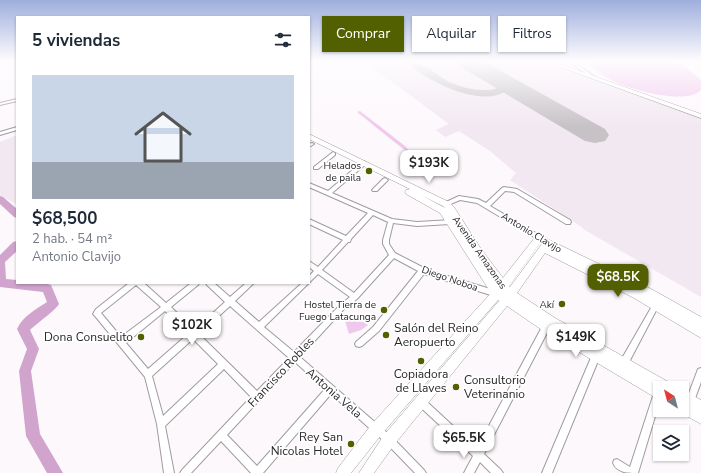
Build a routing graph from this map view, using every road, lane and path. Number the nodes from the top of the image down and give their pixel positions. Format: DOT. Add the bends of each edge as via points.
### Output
graph roads {
  1 [pos="610,83"];
  2 [pos="16,100"];
  3 [pos="0,104"];
  4 [pos="701,116"];
  5 [pos="16,128"];
  6 [pos="0,134"];
  7 [pos="310,142"];
  8 [pos="333,154"];
  9 [pos="361,165"];
  10 [pos="316,168"];
  11 [pos="385,180"];
  12 [pos="310,185"];
  13 [pos="375,190"];
  14 [pos="329,193"];
  15 [pos="446,204"];
  16 [pos="486,205"];
  17 [pos="372,213"];
  18 [pos="310,221"];
  19 [pos="392,221"];
  20 [pos="450,222"];
  21 [pos="568,222"];
  22 [pos="348,240"];
  23 [pos="543,243"];
  24 [pos="393,255"];
  25 [pos="310,265"];
  26 [pos="424,270"];
  27 [pos="319,271"];
  28 [pos="310,279"];
  29 [pos="133,284"];
  30 [pos="140,284"];
  31 [pos="195,284"];
  32 [pos="209,284"];
  33 [pos="250,284"];
  34 [pos="305,284"];
  35 [pos="504,294"];
  36 [pos="355,297"];
  37 [pos="230,302"];
  38 [pos="657,302"];
  39 [pos="166,307"];
  40 [pos="701,323"];
  41 [pos="259,327"];
  42 [pos="546,327"];
  43 [pos="701,333"];
  44 [pos="194,334"];
  45 [pos="121,342"];
  46 [pos="359,344"];
  47 [pos="596,356"];
  48 [pos="294,358"];
  49 [pos="624,363"];
  50 [pos="224,364"];
  51 [pos="701,372"];
  52 [pos="148,375"];
  53 [pos="656,381"];
  54 [pos="653,389"];
  55 [pos="329,390"];
  56 [pos="257,397"];
  57 [pos="689,402"];
  58 [pos="422,403"];
  59 [pos="653,411"];
  60 [pos="701,418"];
  61 [pos="161,424"];
  62 [pos="376,430"];
  63 [pos="221,435"];
  64 [pos="389,440"];
  65 [pos="478,455"];
  66 [pos="617,463"];
  67 [pos="169,473"];
  68 [pos="185,473"];
  69 [pos="257,473"];
  70 [pos="343,473"];
  71 [pos="366,473"];
  72 [pos="421,473"];
  73 [pos="469,473"];
  74 [pos="498,473"];
  75 [pos="547,473"];
  76 [pos="632,473"];
  1 -- 4 [label="main road"];
  2 -- 3 [label="street"];
  5 -- 6 [label="street"];
  7 -- 8 [label="main road, Avenida Amazonas"];
  7 -- 9 [label="main road, Avenida Amazonas"];
  8 -- 9 [label="main road, Avenida Amazonas"];
  8 -- 10 [label="street"];
  9 -- 11 [label="main road, Avenida Amazonas"];
  9 -- 14 [label="street"];
  9 -- 15 [label="main road, Avenida Amazonas"];
  11 -- 13 [label="street"];
  11 -- 20 [label="main road, Avenida Amazonas" via="436,206"];
  12 -- 14 [label="street"];
  14 -- 17 [label="street"];
  15 -- 16 [label="street, Antonio Clavijo" via="466,198 478,200"];
  15 -- 35 [label="main road, Avenida Amazonas"];
  16 -- 21 [label="street" via="504,189 515,190"];
  16 -- 23 [label="street, Antonio Clavijo"];
  17 -- 19 [label="street"];
  17 -- 22 [label="street"];
  18 -- 22 [label="street"];
  19 -- 20 [label="street" via="417,224"];
  19 -- 24 [label="street" via="386,244"];
  20 -- 35 [label="main road, Avenida Amazonas"];
  22 -- 27 [label="street"];
  23 -- 35 [label="main road"];
  23 -- 38 [label="main road, Antonio Clavijo" via="638,295"];
  24 -- 26 [label="street, Diego Noboa"];
  24 -- 36 [label="street, Francisco Robles"];
  25 -- 27 [label="street"];
  26 -- 35 [label="street, Diego Noboa"];
  26 -- 46 [label="street" via="376,329"];
  27 -- 28 [label="street"];
  27 -- 36 [label="street"];
  29 -- 45 [label="street" via="97,314"];
  30 -- 39 [label="street"];
  31 -- 39 [label="street"];
  32 -- 37 [label="street, Antonia Vela"];
  33 -- 37 [label="street"];
  34 -- 41 [label="street"];
  35 -- 42 [label="main road, Avenida Amazonas"];
  35 -- 49 [label="main road, Avenida Amazonas"];
  35 -- 58 [label="main road"];
  35 -- 62 [label="main road"];
  36 -- 48 [label="street, Francisco Robles" via="342,307"];
  37 -- 41 [label="street, Antonia Vela"];
  37 -- 44 [label="street"];
  38 -- 40 [label="main road, Antonio Clavijo"];
  38 -- 43 [label="main road, Antonio Clavijo"];
  38 -- 49 [label="street"];
  39 -- 44 [label="street"];
  39 -- 45 [label="street"];
  41 -- 48 [label="street, Antonia Vela"];
  42 -- 47 [label="main road, Avenida Amazonas"];
  42 -- 65 [label="street"];
  44 -- 50 [label="street"];
  44 -- 52 [label="street"];
  45 -- 52 [label="street"];
  47 -- 54 [label="main road, Avenida Amazonas"];
  47 -- 75 [label="street"];
  48 -- 55 [label="street, Antonia Vela"];
  48 -- 56 [label="street, Francisco Robles"];
  49 -- 53 [label="main road, Avenida Amazonas"];
  50 -- 56 [label="street"];
  50 -- 61 [label="street"];
  51 -- 57 [label="street"];
  52 -- 61 [label="street"];
  55 -- 62 [label="street, Antonia Vela"];
  55 -- 69 [label="street"];
  56 -- 63 [label="street, Francisco Robles"];
  57 -- 60 [label="main road"];
  58 -- 64 [label="main road"];
  58 -- 65 [label="street"];
  59 -- 76 [label="street"];
  61 -- 67 [label="street"];
  62 -- 64 [label="street, Antonia Vela"];
  62 -- 70 [label="main road"];
  63 -- 68 [label="street, Francisco Robles"];
  63 -- 69 [label="street"];
  64 -- 71 [label="main road"];
  64 -- 72 [label="street, Antonia Vela"];
  65 -- 73 [label="street"];
  65 -- 74 [label="street"];
  66 -- 76 [label="street"];
}
